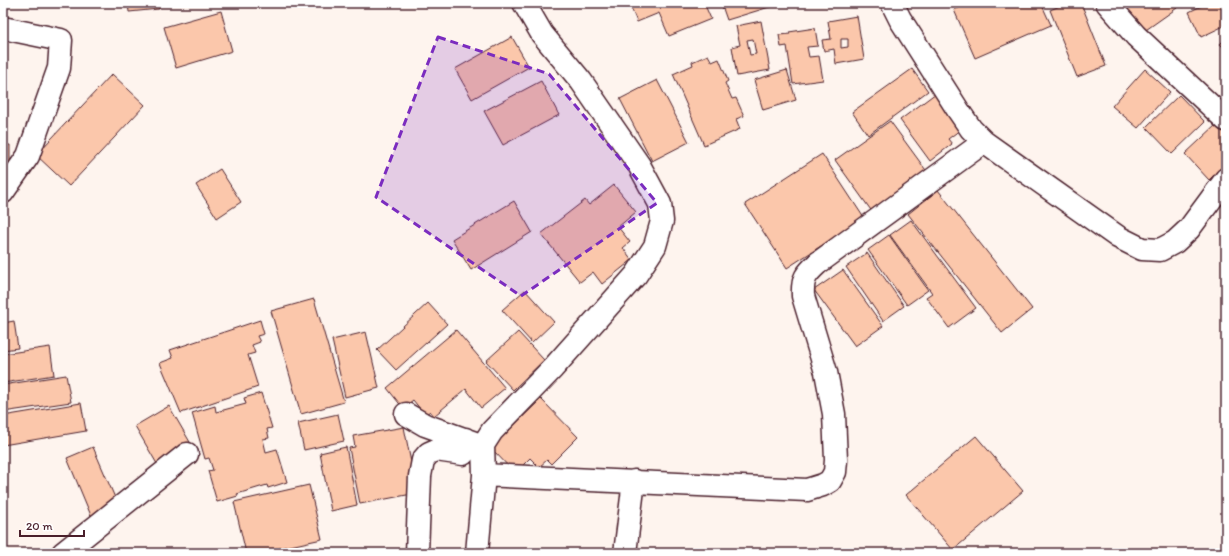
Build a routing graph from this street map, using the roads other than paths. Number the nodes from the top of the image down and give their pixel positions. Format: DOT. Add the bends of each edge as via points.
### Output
graph roads {
  1 [pos="524,3"];
  2 [pos="892,3"];
  3 [pos="1107,3"];
  4 [pos="3,28"];
  5 [pos="1226,120"];
  6 [pos="984,142"];
  7 [pos="1226,179"];
  8 [pos="3,192"];
  9 [pos="406,414"];
  10 [pos="470,446"];
  11 [pos="187,454"];
  12 [pos="484,475"];
  13 [pos="634,481"];
  14 [pos="63,553"];
  15 [pos="417,553"];
  16 [pos="464,553"];
  17 [pos="477,553"];
  18 [pos="624,553"];
  1 -- 10 [label="street" via="542,34 581,81 639,164 660,204 662,222 655,246 636,275 553,368 492,431"];
  2 -- 6 [label="street" via="954,105"];
  3 -- 5 [label="street" via="1136,36"];
  4 -- 8 [label="street" via="61,40 59,68 28,156"];
  6 -- 7 [label="street" via="1118,237 1142,249 1160,250 1175,242 1189,229"];
  6 -- 13 [label="street" via="818,262 806,274 803,296 826,372 834,414 836,460 835,472 830,481 807,490"];
  9 -- 10 [label="street"];
  10 -- 12 [label="street"];
  10 -- 15 [label="street" via="436,450 423,460"];
  10 -- 16 [label="street" via="467,461 470,527"];
  11 -- 14 [label="street"];
  12 -- 13 [label="street"];
  12 -- 17 [label="street"];
  13 -- 18 [label="street"];
}
